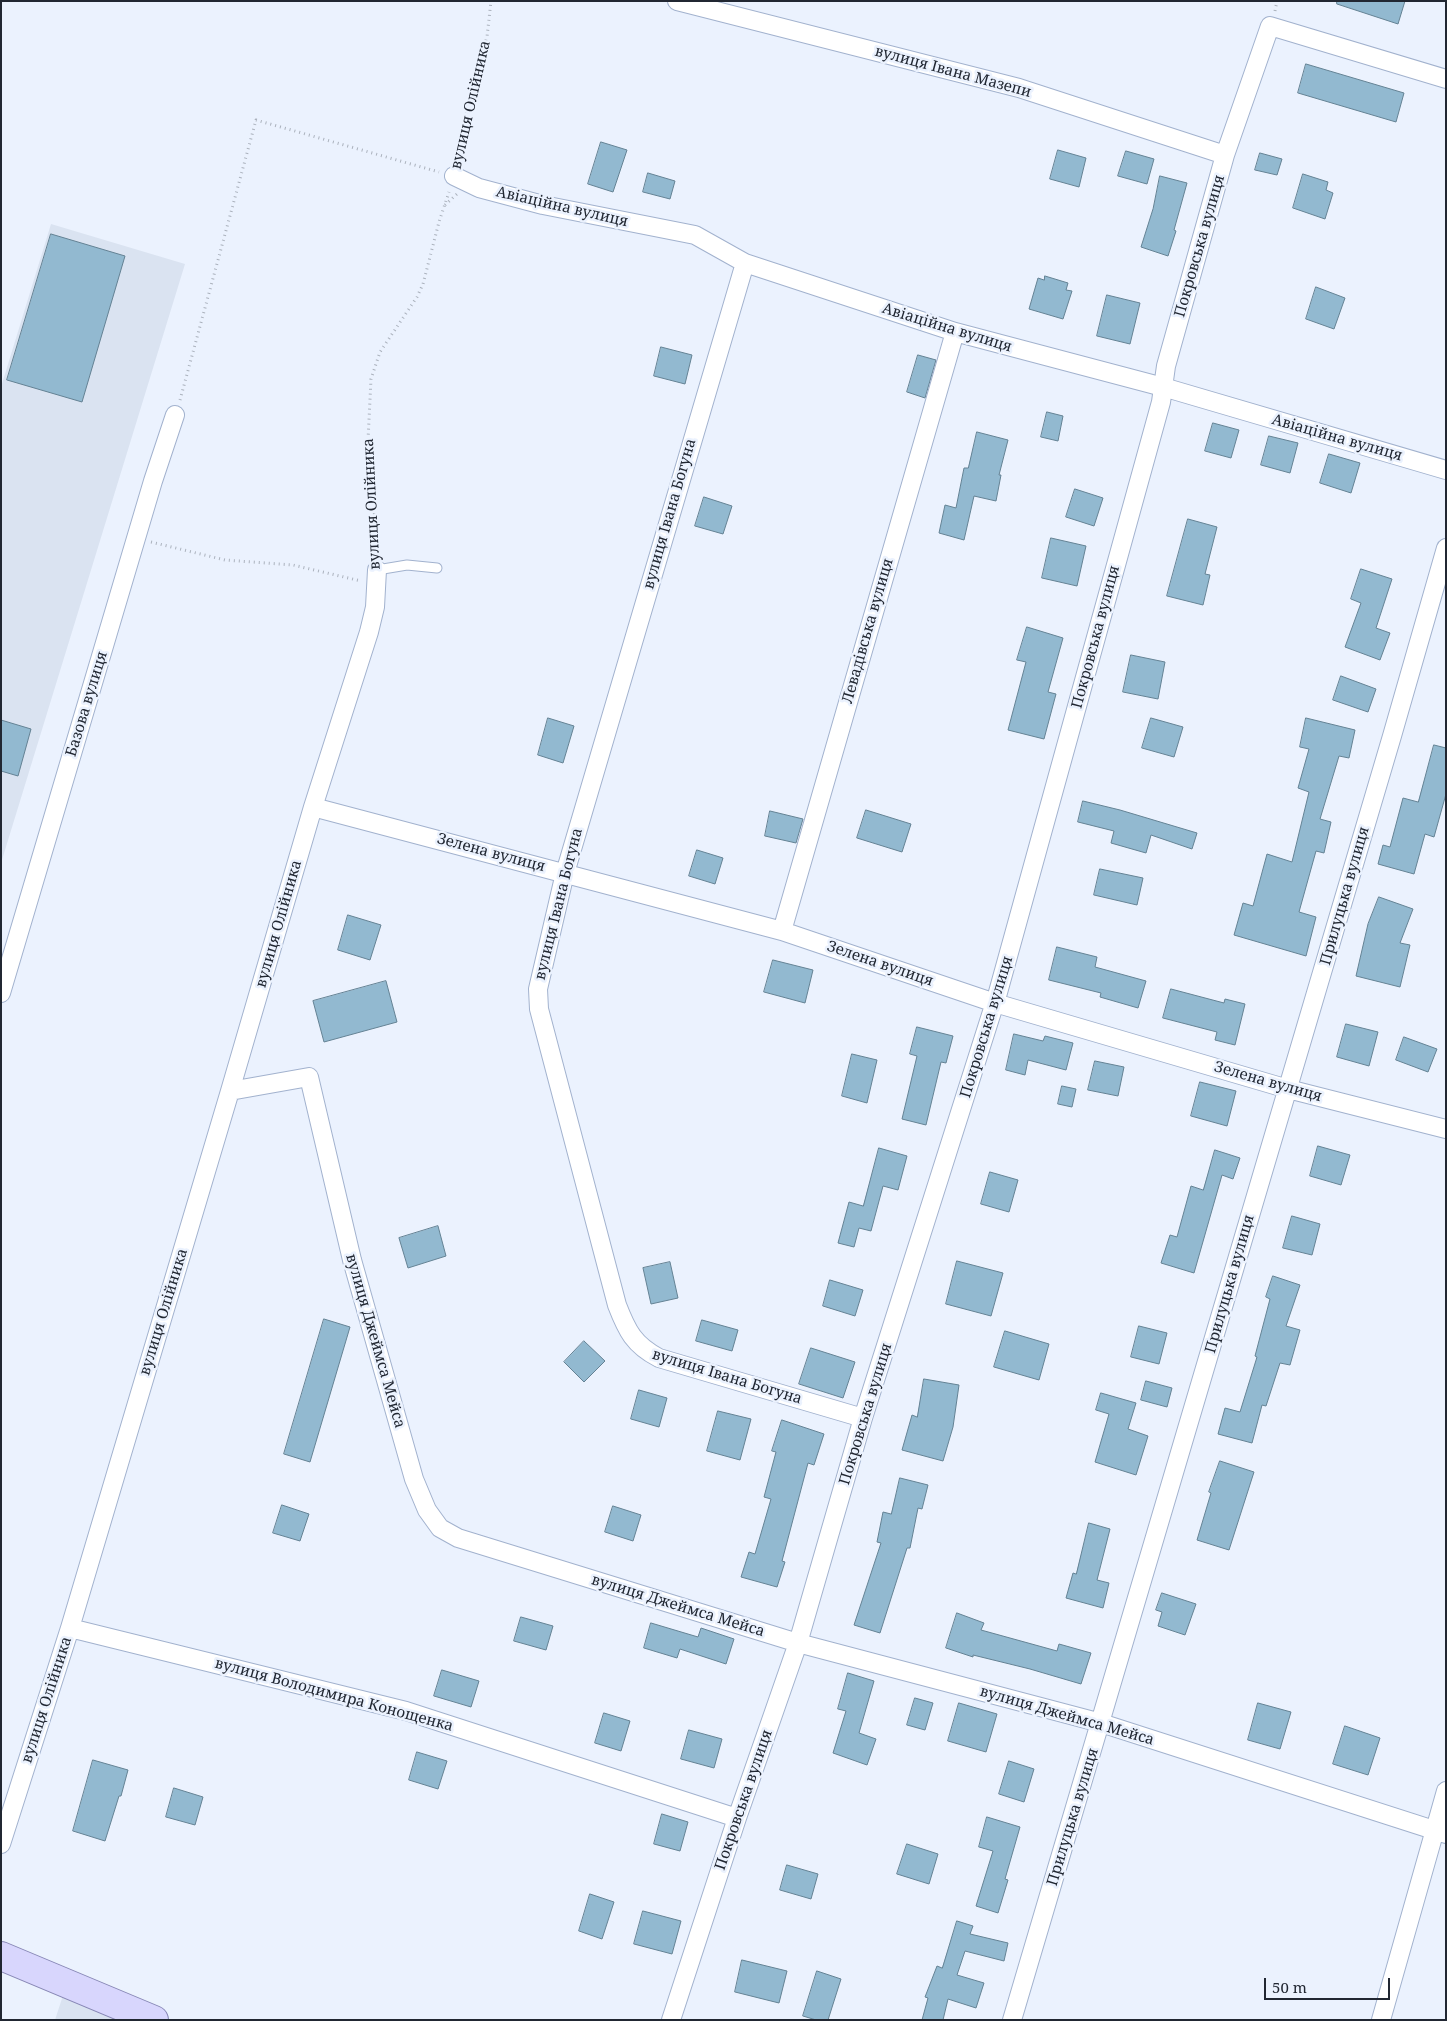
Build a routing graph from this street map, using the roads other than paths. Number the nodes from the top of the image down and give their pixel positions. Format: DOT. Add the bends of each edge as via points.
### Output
graph roads {
  1 [pos="676,1"];
  2 [pos="1446,79"];
  3 [pos="1225,155"];
  4 [pos="454,176"];
  5 [pos="744,263"];
  6 [pos="955,332"];
  7 [pos="1164,387"];
  8 [pos="175,415"];
  9 [pos="1446,470"];
  10 [pos="1446,548"];
  11 [pos="437,568"];
  12 [pos="376,576"];
  13 [pos="313,807"];
  14 [pos="565,873"];
  15 [pos="782,931"];
  16 [pos="1,993"];
  17 [pos="995,1003"];
  18 [pos="1288,1089"];
  19 [pos="230,1091"];
  20 [pos="1446,1129"];
  21 [pos="863,1418"];
  22 [pos="70,1628"];
  23 [pos="798,1643"];
  24 [pos="1101,1723"];
  25 [pos="1446,1791"];
  26 [pos="737,1818"];
  27 [pos="1440,1832"];
  28 [pos="1,1844"];
  29 [pos="1,1956"];
  30 [pos="154,2020"];
  31 [pos="671,2020"];
  32 [pos="1012,2020"];
  33 [pos="1381,2020"];
  1 -- 3 [label="street, вулиця Івана Мазепи" via="1019,88"];
  2 -- 3 [label="street, Покровська вулиця" via="1270,26"];
  3 -- 7 [label="street, Покровська вулиця" via="1166,366"];
  4 -- 5 [label="street, Авіаційна вулиця" via="479,188 543,205 696,236"];
  5 -- 6 [label="street, Авіаційна вулиця"];
  5 -- 14 [label="street, вулиця Івана Богуна"];
  6 -- 7 [label="street, Авіаційна вулиця"];
  6 -- 15 [label="street, Левадівська вулиця"];
  7 -- 9 [label="street, Авіаційна вулиця"];
  7 -- 17 [label="street, Покровська вулиця"];
  8 -- 16 [label="street, Базова вулиця"];
  10 -- 18 [label="street, Прилуцька вулиця"];
  11 -- 12 [label="lane" via="407,565"];
  12 -- 13 [label="street, вулиця Олійника" via="375,607 369,632"];
  13 -- 14 [label="street, Зелена вулиця"];
  13 -- 19 [label="street, вулиця Олійника"];
  14 -- 15 [label="street, Зелена вулиця"];
  14 -- 21 [label="street, вулиця Івана Богуна" via="538,989 540,1009 624,1324 645,1351 659,1358"];
  15 -- 17 [label="street, Зелена вулиця"];
  17 -- 18 [label="street, Зелена вулиця"];
  17 -- 21 [label="street, Покровська вулиця"];
  18 -- 20 [label="street, Зелена вулиця"];
  18 -- 24 [label="street, Прилуцька вулиця"];
  19 -- 22 [label="street, вулиця Олійника"];
  19 -- 23 [label="street, вулиця Джеймса Мейса" via="309,1077 352,1260 414,1479 427,1510 440,1528 458,1538"];
  21 -- 23 [label="street, Покровська вулиця"];
  22 -- 26 [label="street, вулиця Володимира Конощенка" via="406,1711"];
  22 -- 28 [label="street, вулиця Олійника"];
  23 -- 24 [label="street, вулиця Джеймса Мейса"];
  23 -- 26 [label="street, Покровська вулиця"];
  24 -- 27 [label="street, вулиця Джеймса Мейса"];
  24 -- 32 [label="street, Прилуцька вулиця"];
  25 -- 27 [label="street"];
  26 -- 31 [label="street, Покровська вулиця"];
  27 -- 33 [label="street"];
  29 -- 30 [label="main road"];
}
